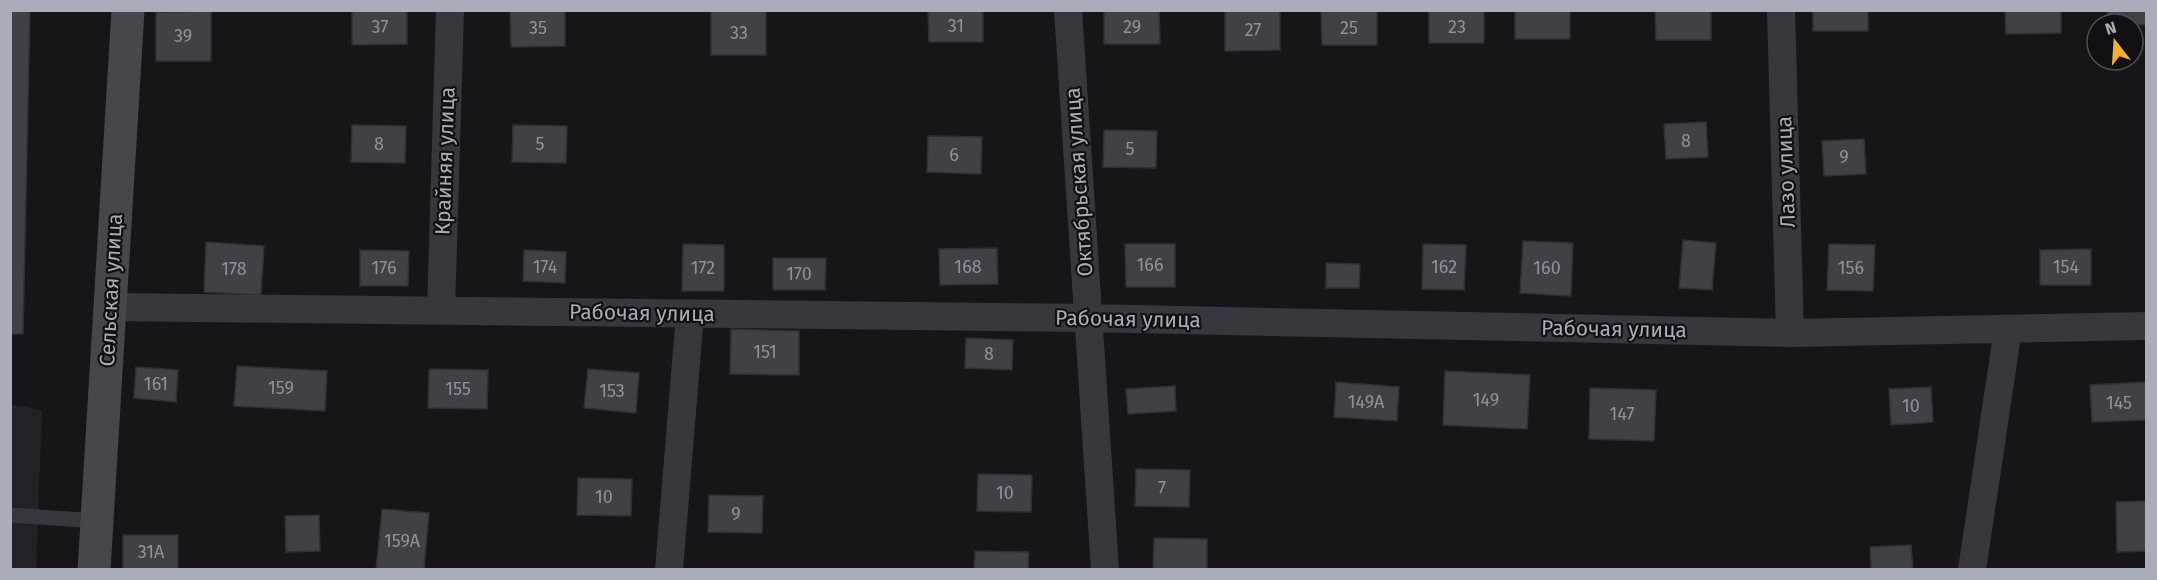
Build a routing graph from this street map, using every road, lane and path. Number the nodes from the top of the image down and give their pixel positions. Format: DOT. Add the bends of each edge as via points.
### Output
graph roads {
  1 [pos="128,10"];
  2 [pos="450,10"];
  3 [pos="1068,10"];
  4 [pos="1781,10"];
  5 [pos="110,307"];
  6 [pos="441,311"];
  7 [pos="690,314"];
  8 [pos="1088,318"];
  9 [pos="2146,326"];
  10 [pos="2008,329"];
  11 [pos="1790,333"];
  12 [pos="10,514"];
  13 [pos="97,522"];
  14 [pos="94,570"];
  15 [pos="669,570"];
  16 [pos="1105,570"];
  17 [pos="1972,570"];
  1 -- 5 [label="street, Сельская улица"];
  2 -- 6 [label="street, Крайняя улица"];
  3 -- 8 [label="street, Октябрьская улица"];
  4 -- 11 [label="street, Лазо улица"];
  5 -- 6 [label="street, Рабочая улица"];
  5 -- 13 [label="street, Сельская улица"];
  6 -- 7 [label="street, Рабочая улица"];
  7 -- 8 [label="street, Рабочая улица"];
  7 -- 15 [label="street"];
  8 -- 11 [label="street, Рабочая улица"];
  8 -- 16 [label="street, Октябрьская улица"];
  9 -- 10 [label="street, Рабочая улица"];
  10 -- 11 [label="street, Рабочая улица"];
  10 -- 17 [label="street"];
  12 -- 13 [label="lane"];
  13 -- 14 [label="street, Сельская улица"];
}
